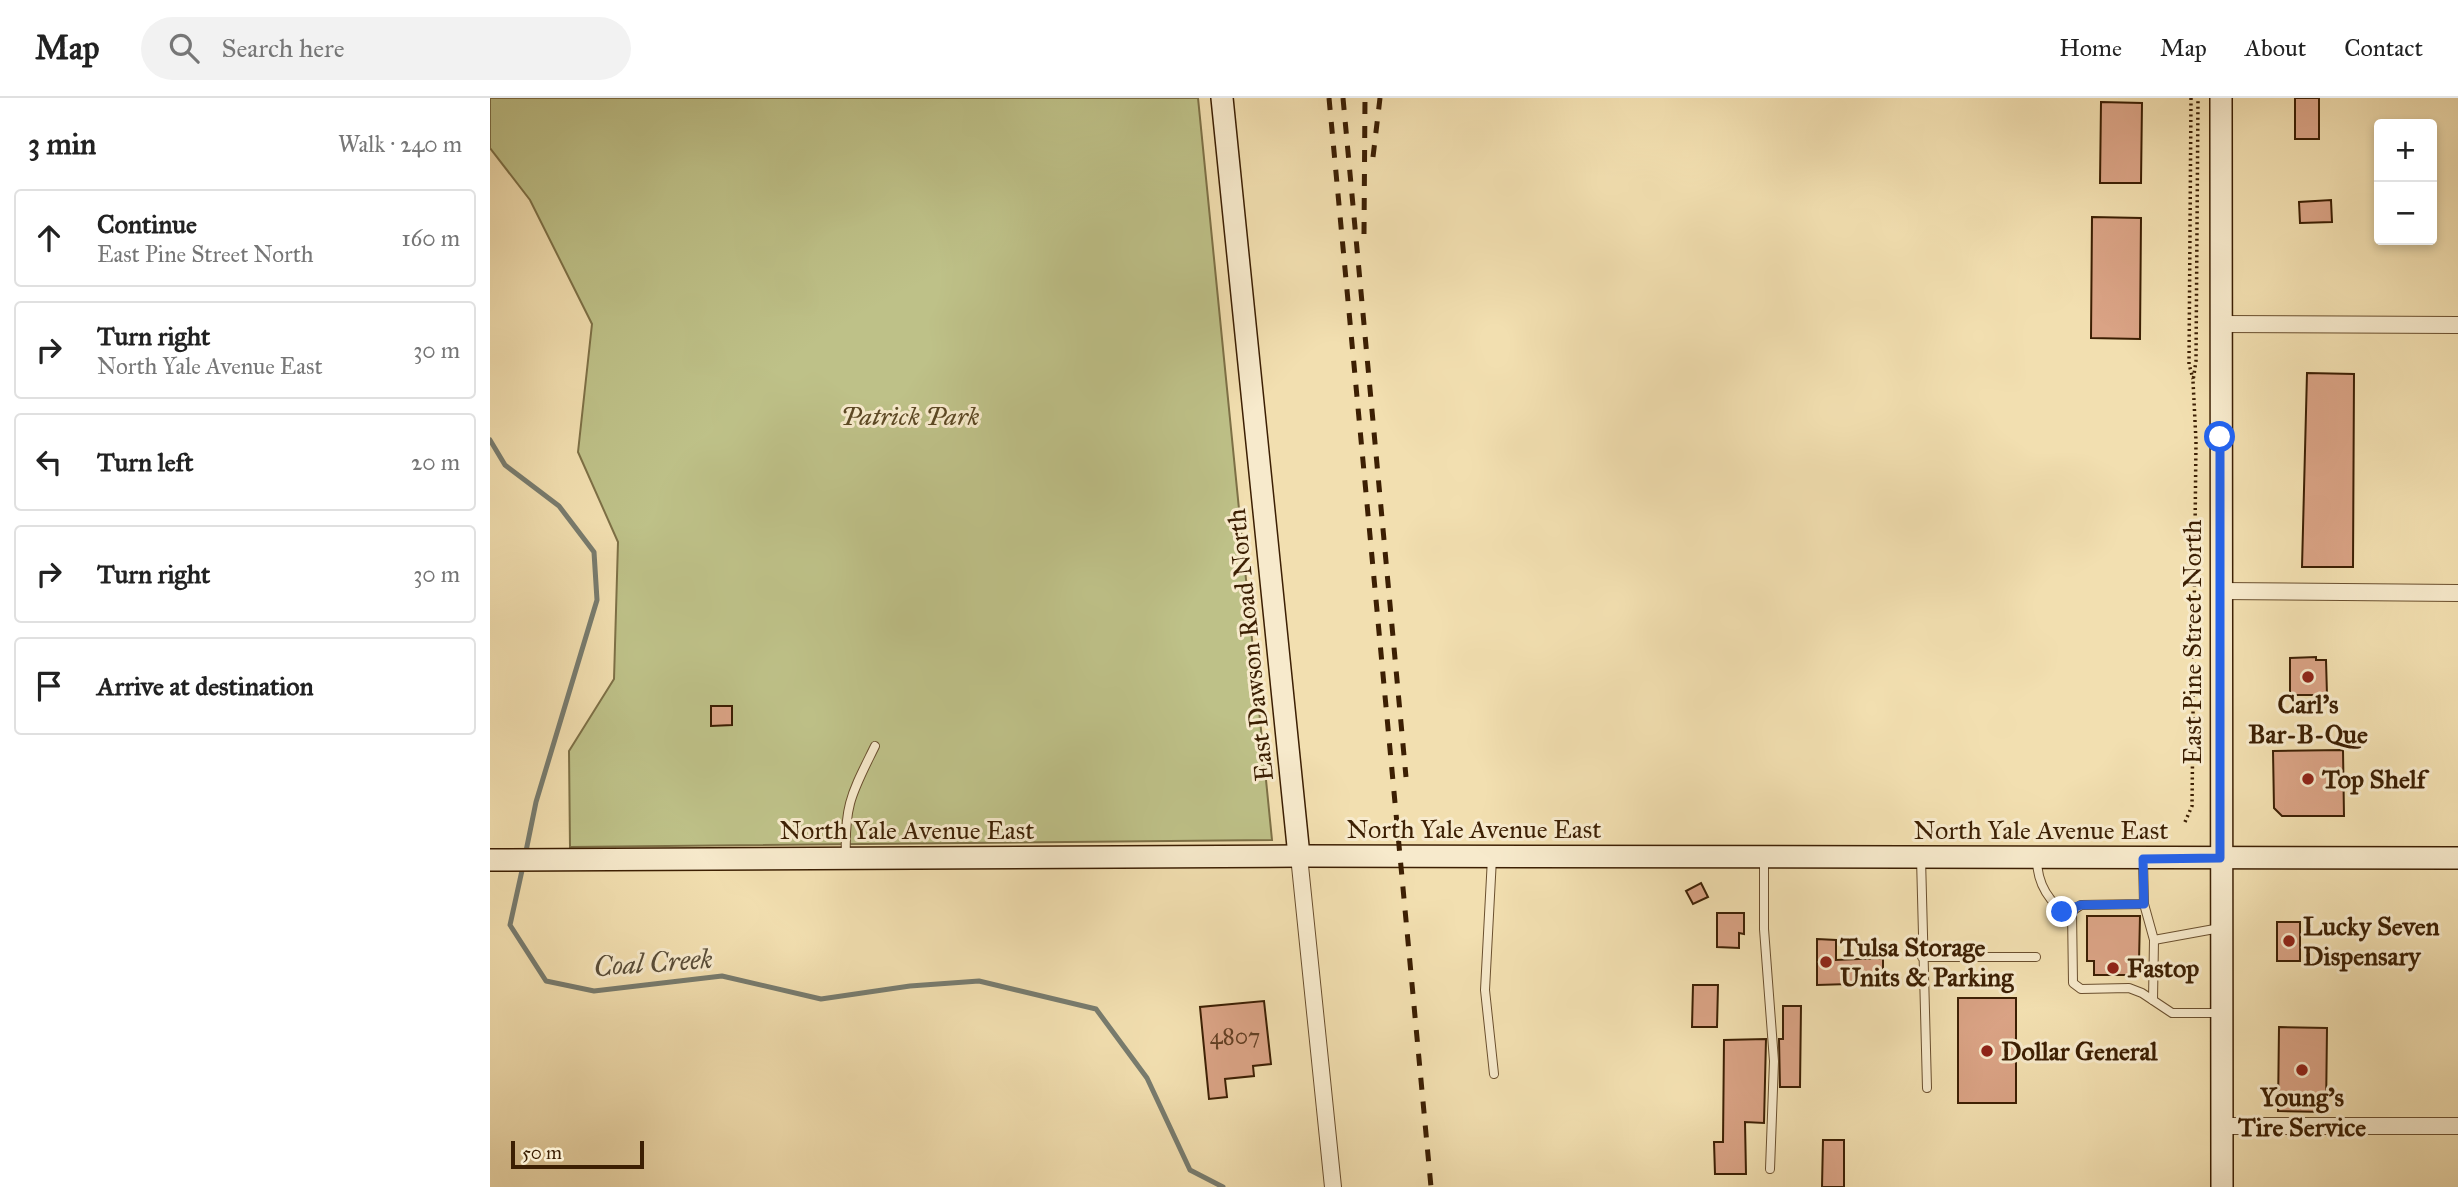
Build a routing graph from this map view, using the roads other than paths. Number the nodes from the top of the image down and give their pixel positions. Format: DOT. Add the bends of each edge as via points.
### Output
graph roads {
  1 [pos="1222,98"];
  2 [pos="2221,98"];
  3 [pos="2220,324"];
  4 [pos="2458,324"];
  5 [pos="2220,591"];
  6 [pos="2458,593"];
  7 [pos="875,746"];
  8 [pos="1299,856"];
  9 [pos="846,858"];
  10 [pos="1492,858"];
  11 [pos="1764,858"];
  12 [pos="1921,858"];
  13 [pos="2037,858"];
  14 [pos="2220,858"];
  15 [pos="2458,858"];
  16 [pos="2143,859"];
  17 [pos="490,860"];
  18 [pos="2144,904"];
  19 [pos="2071,917"];
  20 [pos="2220,928"];
  21 [pos="2154,940"];
  22 [pos="1922,957"];
  23 [pos="2036,957"];
  24 [pos="2153,1000"];
  25 [pos="2221,1013"];
  26 [pos="1494,1074"];
  27 [pos="1927,1088"];
  28 [pos="2221,1126"];
  29 [pos="2458,1126"];
  30 [pos="1770,1169"];
  31 [pos="1333,1187"];
  32 [pos="2222,1187"];
  1 -- 8 [label="main road, East Dawson Road North"];
  2 -- 3 [label="main road, East Pine Street North"];
  3 -- 4 [label="street"];
  3 -- 5 [label="main road, East Pine Street North"];
  5 -- 6 [label="street"];
  5 -- 14 [label="main road, East Pine Street North"];
  7 -- 9 [label="lane" via="850,796"];
  8 -- 9 [label="main road, North Yale Avenue East"];
  8 -- 10 [label="main road, North Yale Avenue East"];
  8 -- 31 [label="street, East Dawson Road North"];
  9 -- 17 [label="main road, North Yale Avenue East"];
  10 -- 11 [label="main road, North Yale Avenue East"];
  10 -- 26 [label="lane" via="1485,990"];
  11 -- 12 [label="main road, North Yale Avenue East"];
  11 -- 30 [label="lane" via="1764,929 1774,1060"];
  12 -- 13 [label="main road, North Yale Avenue East"];
  12 -- 22 [label="lane"];
  13 -- 16 [label="main road, North Yale Avenue East"];
  13 -- 19 [label="lane" via="2042,886"];
  14 -- 15 [label="main road, North Yale Avenue East"];
  14 -- 16 [label="main road, North Yale Avenue East"];
  14 -- 20 [label="main road, East Pine Street North"];
  16 -- 18 [label="lane"];
  18 -- 19 [label="lane" via="2081,905"];
  18 -- 21 [label="lane"];
  19 -- 24 [label="lane" via="2073,983 2081,989 2129,988"];
  20 -- 21 [label="lane"];
  20 -- 25 [label="main road, East Pine Street North"];
  21 -- 24 [label="lane"];
  22 -- 23 [label="lane"];
  22 -- 27 [label="lane"];
  24 -- 25 [label="lane" via="2172,1013"];
  25 -- 28 [label="main road, East Pine Street North"];
  28 -- 29 [label="street"];
  28 -- 32 [label="main road, East Pine Street North"];
}
